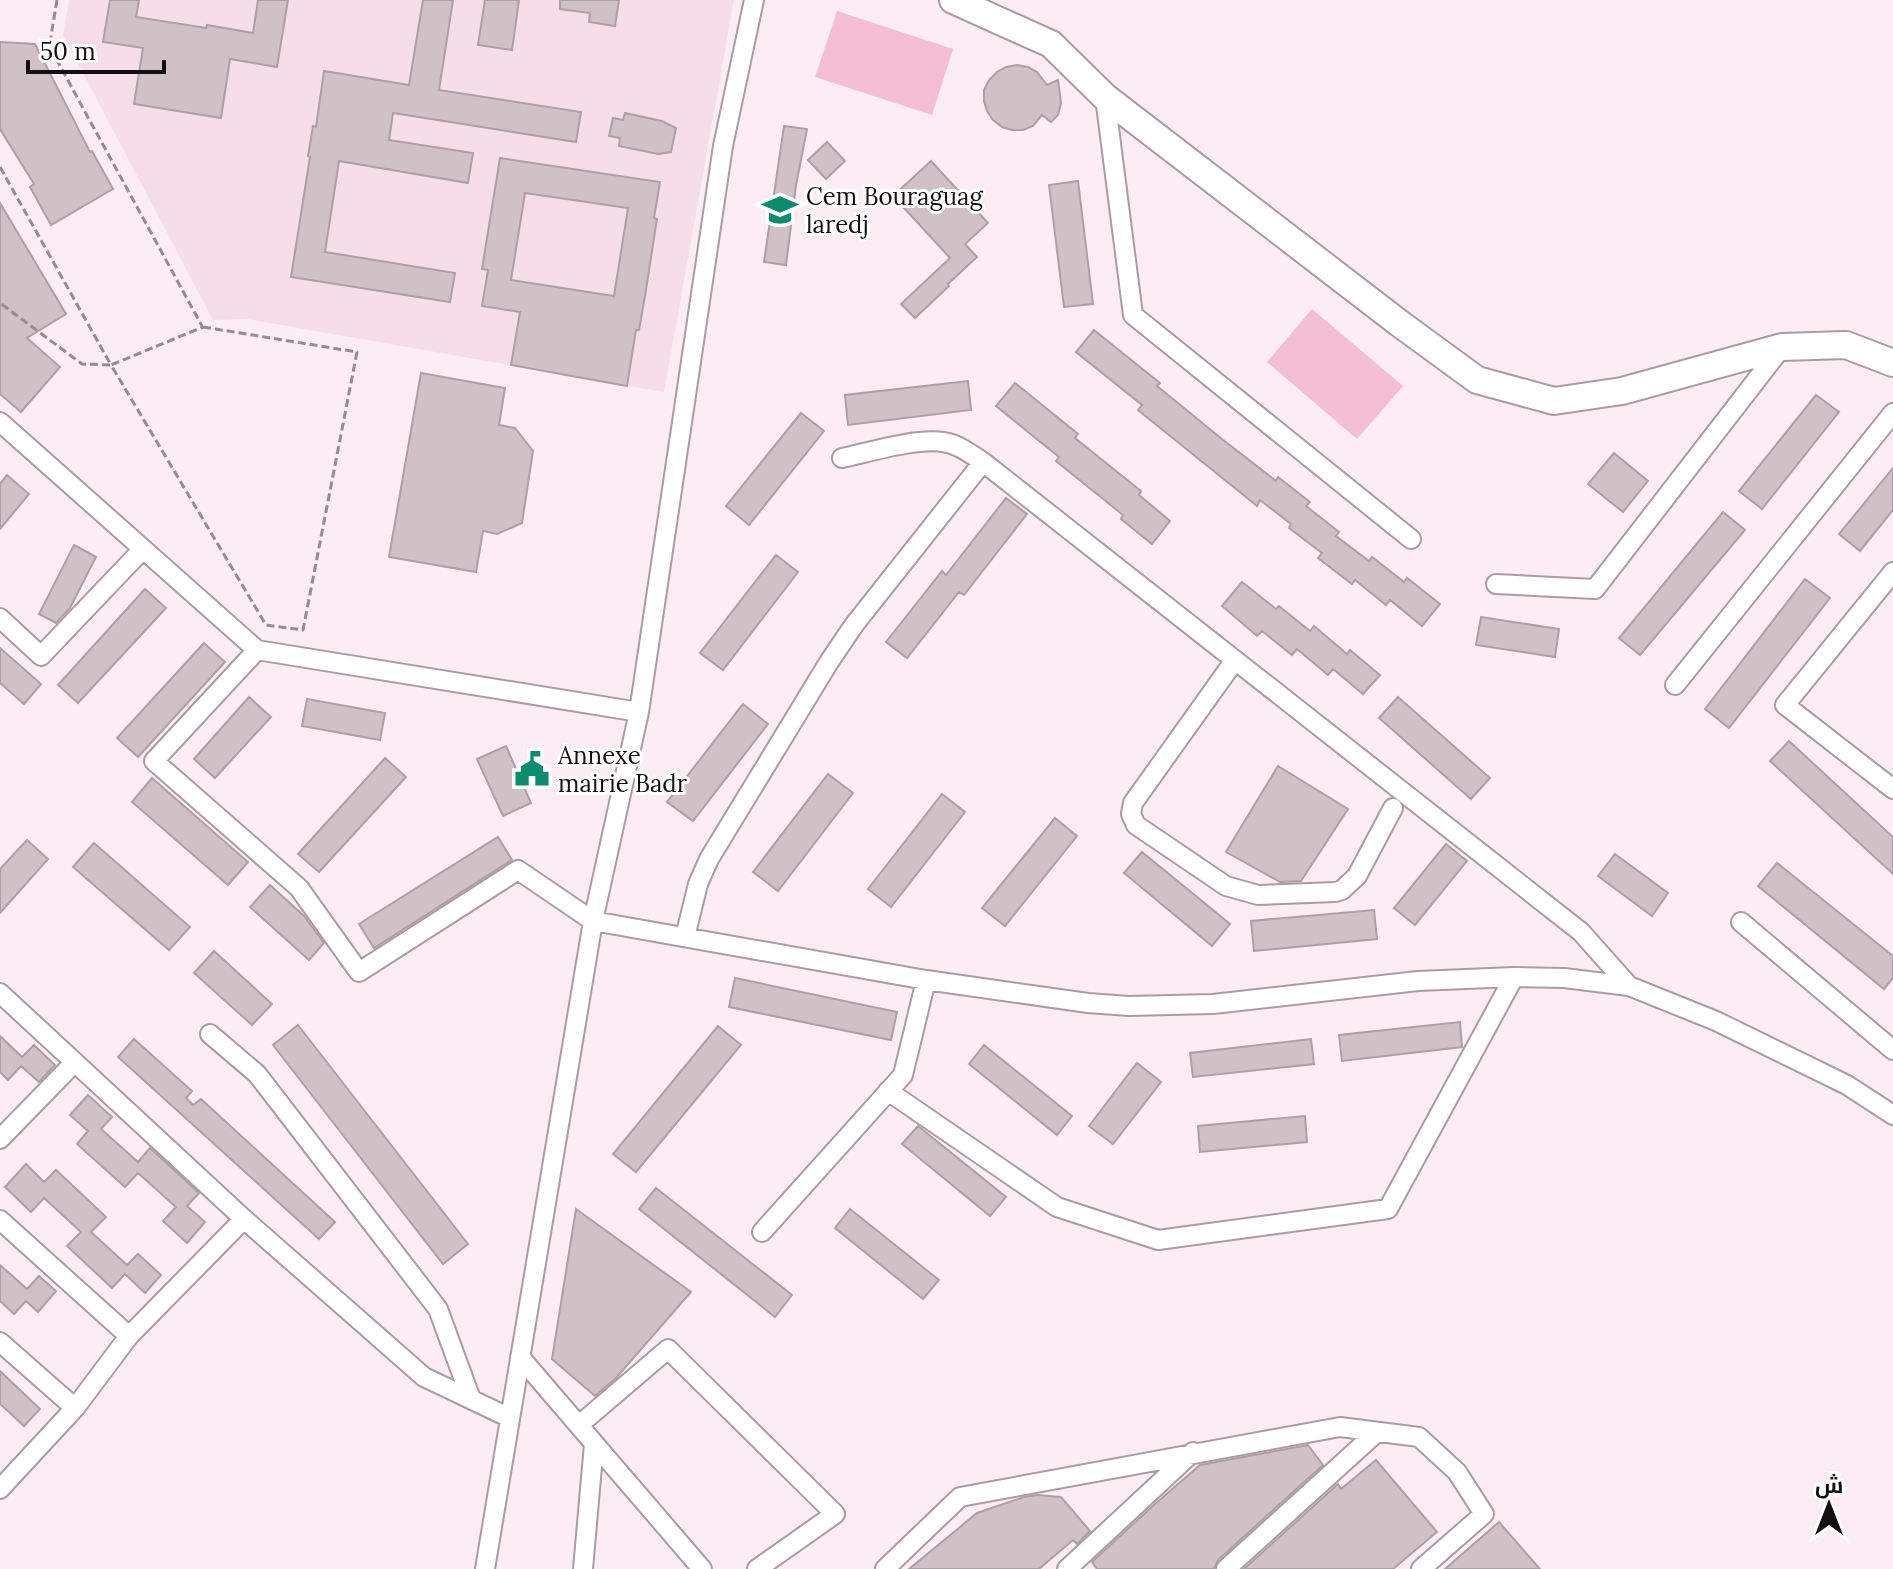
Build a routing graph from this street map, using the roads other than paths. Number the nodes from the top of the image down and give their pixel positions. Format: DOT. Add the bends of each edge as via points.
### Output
graph roads {
  1 [pos="754,0"];
  2 [pos="953,0"];
  3 [pos="1105,97"];
  4 [pos="1782,347"];
  5 [pos="1893,363"];
  6 [pos="1893,413"];
  7 [pos="0,422"];
  8 [pos="842,458"];
  9 [pos="983,462"];
  10 [pos="1411,539"];
  11 [pos="143,549"];
  12 [pos="1893,572"];
  13 [pos="1496,584"];
  14 [pos="0,618"];
  15 [pos="257,650"];
  16 [pos="1235,660"];
  17 [pos="1675,685"];
  18 [pos="639,712"];
  19 [pos="1893,789"];
  20 [pos="1393,808"];
  21 [pos="593,921"];
  22 [pos="1741,922"];
  23 [pos="685,937"];
  24 [pos="1514,977"];
  25 [pos="926,980"];
  26 [pos="1629,986"];
  27 [pos="0,993"];
  28 [pos="210,1034"];
  29 [pos="1893,1050"];
  30 [pos="74,1063"];
  31 [pos="888,1091"];
  32 [pos="1893,1115"];
  33 [pos="0,1139"];
  34 [pos="244,1219"];
  35 [pos="0,1220"];
  36 [pos="762,1232"];
  37 [pos="129,1336"];
  38 [pos="0,1342"];
  39 [pos="520,1357"];
  40 [pos="471,1399"];
  41 [pos="75,1408"];
  42 [pos="510,1418"];
  43 [pos="579,1425"];
  44 [pos="1377,1432"];
  45 [pos="594,1444"];
  46 [pos="1193,1452"];
  47 [pos="0,1489"];
  48 [pos="1075,1567"];
  49 [pos="485,1569"];
  50 [pos="583,1569"];
  51 [pos="702,1569"];
  52 [pos="757,1569"];
  53 [pos="885,1569"];
  54 [pos="1226,1569"];
  55 [pos="1421,1569"];
  1 -- 18 [label="street" via="723,146"];
  2 -- 3 [label="main road" via="1051,44"];
  3 -- 4 [label="main road" via="1477,380 1554,401 1622,391"];
  3 -- 10 [label="street" via="1133,315"];
  4 -- 5 [label="main road" via="1846,345"];
  4 -- 13 [label="street" via="1595,589"];
  6 -- 17 [label="street"];
  7 -- 11 [label="street"];
  8 -- 9 [label="street" via="943,442"];
  9 -- 16 [label="street"];
  9 -- 23 [label="street" via="829,662 709,859"];
  11 -- 14 [label="street" via="41,656"];
  11 -- 15 [label="street"];
  12 -- 19 [label="street" via="1785,705"];
  15 -- 18 [label="street"];
  15 -- 21 [label="street" via="154,761 299,888 359,972 518,870"];
  16 -- 20 [label="street" via="1133,803 1136,825 1236,890 1258,895 1335,892 1357,876"];
  16 -- 26 [label="street" via="1581,932"];
  18 -- 21 [label="street"];
  21 -- 23 [label="street"];
  21 -- 39 [label="street"];
  22 -- 29 [label="street"];
  23 -- 25 [label="street"];
  24 -- 25 [label="street" via="1418,981 1171,1006 1088,1003"];
  24 -- 26 [label="street"];
  24 -- 31 [label="street" via="1388,1209 1158,1240 1057,1207"];
  25 -- 31 [label="street" via="903,1075"];
  26 -- 32 [label="street" via="1716,1021 1847,1085"];
  27 -- 30 [label="street"];
  28 -- 40 [label="street" via="257,1074 438,1309"];
  30 -- 33 [label="street"];
  30 -- 34 [label="street"];
  31 -- 36 [label="street"];
  34 -- 37 [label="street"];
  34 -- 40 [label="street" via="424,1377"];
  35 -- 37 [label="street"];
  37 -- 41 [label="street"];
  38 -- 41 [label="street"];
  39 -- 42 [label="street"];
  39 -- 43 [label="street"];
  40 -- 42 [label="street"];
  41 -- 47 [label="street"];
  42 -- 49 [label="street"];
  43 -- 45 [label="street"];
  43 -- 52 [label="street" via="668,1349 835,1514"];
  44 -- 46 [label="street" via="1340,1427"];
  44 -- 54 [label="street"];
  44 -- 55 [label="street" via="1419,1437 1457,1472 1484,1514"];
  45 -- 50 [label="street"];
  45 -- 51 [label="street"];
  46 -- 48 [label="street"];
  46 -- 53 [label="street" via="960,1497"];
}
